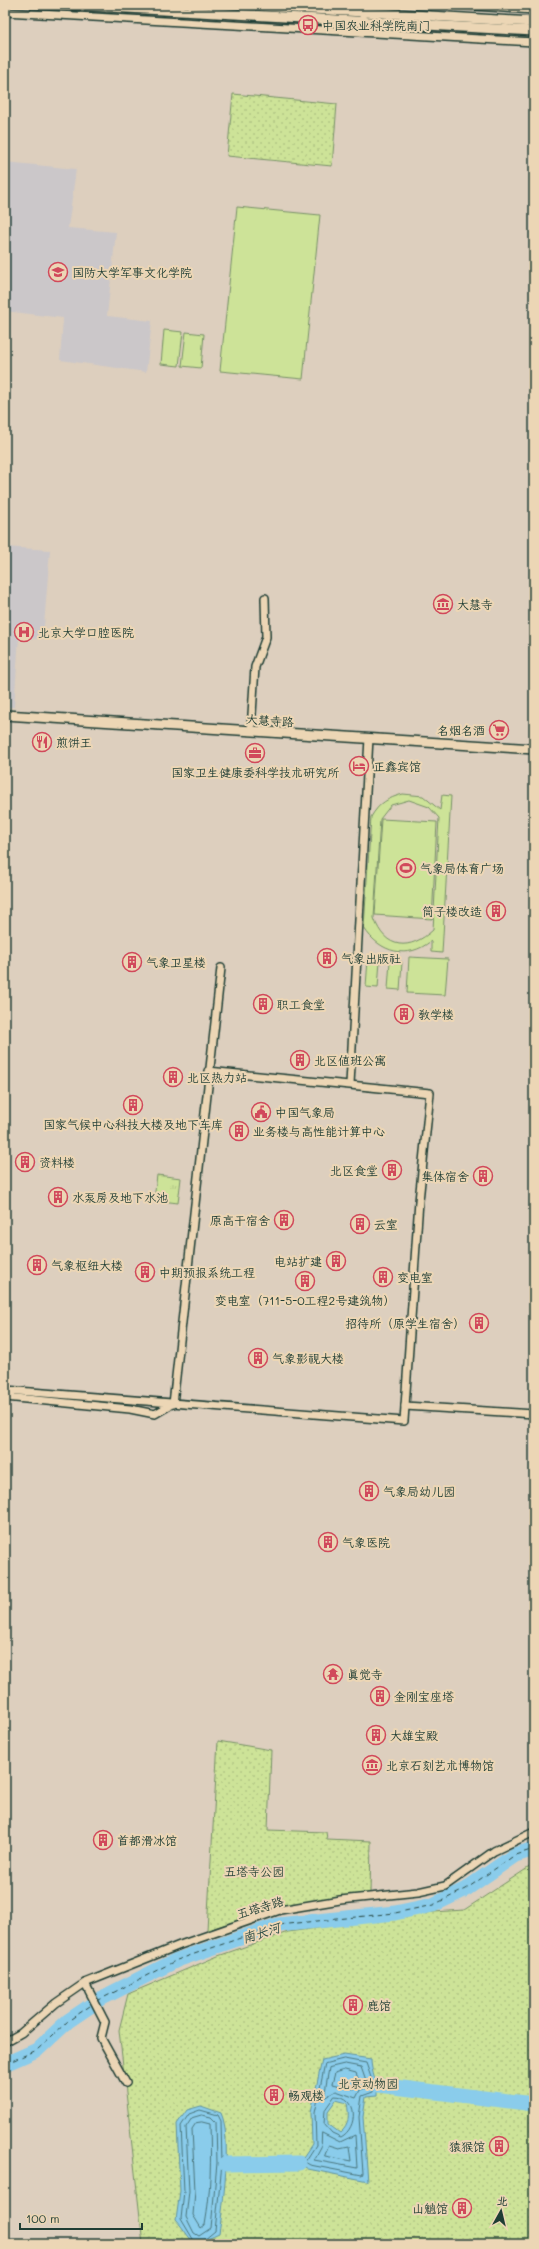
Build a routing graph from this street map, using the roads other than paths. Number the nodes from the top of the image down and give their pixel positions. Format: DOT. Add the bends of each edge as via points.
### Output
graph roads {
  1 [pos="73,5"];
  2 [pos="243,5"];
  3 [pos="459,5"];
  4 [pos="534,10"];
  5 [pos="5,12"];
  6 [pos="363,13"];
  7 [pos="534,22"];
  8 [pos="534,31"];
  9 [pos="362,32"];
  10 [pos="534,42"];
  11 [pos="265,598"];
  12 [pos="5,715"];
  13 [pos="251,730"];
  14 [pos="369,738"];
  15 [pos="534,749"];
  16 [pos="221,968"];
  17 [pos="208,1071"];
  18 [pos="350,1084"];
  19 [pos="5,1390"];
  20 [pos="5,1397"];
  21 [pos="172,1404"];
  22 [pos="405,1406"];
  23 [pos="534,1414"];
  24 [pos="534,1832"];
  25 [pos="85,1984"];
  26 [pos="5,2042"];
  27 [pos="126,2083"];
  1 -- 6 [label="main road"];
  2 -- 6 [label="main road"];
  3 -- 4 [label="street"];
  5 -- 9 [label="street"];
  6 -- 7 [label="main road"];
  6 -- 8 [label="main road"];
  6 -- 9 [label="street"];
  9 -- 10 [label="street"];
  11 -- 13 [label="street" via="266,637 255,667"];
  12 -- 13 [label="main road, 大慧寺路"];
  13 -- 14 [label="main road, 大慧寺路"];
  14 -- 15 [label="main road, 大慧寺路"];
  14 -- 18 [label="street"];
  16 -- 17 [label="street"];
  17 -- 18 [label="street"];
  17 -- 21 [label="street"];
  18 -- 22 [label="street" via="430,1093 419,1201"];
  19 -- 21 [label="street"];
  20 -- 21 [label="street" via="130,1409 155,1414"];
  21 -- 22 [label="street" via="404,1421"];
  22 -- 23 [label="street"];
  24 -- 25 [label="street, 五塔寺路" via="494,1851 445,1886 418,1892 340,1900 280,1910 180,1945"];
  25 -- 26 [label="street, 五塔寺路" via="56,2003 21,2033"];
  25 -- 27 [label="street" via="105,2022 101,2038"];
}
